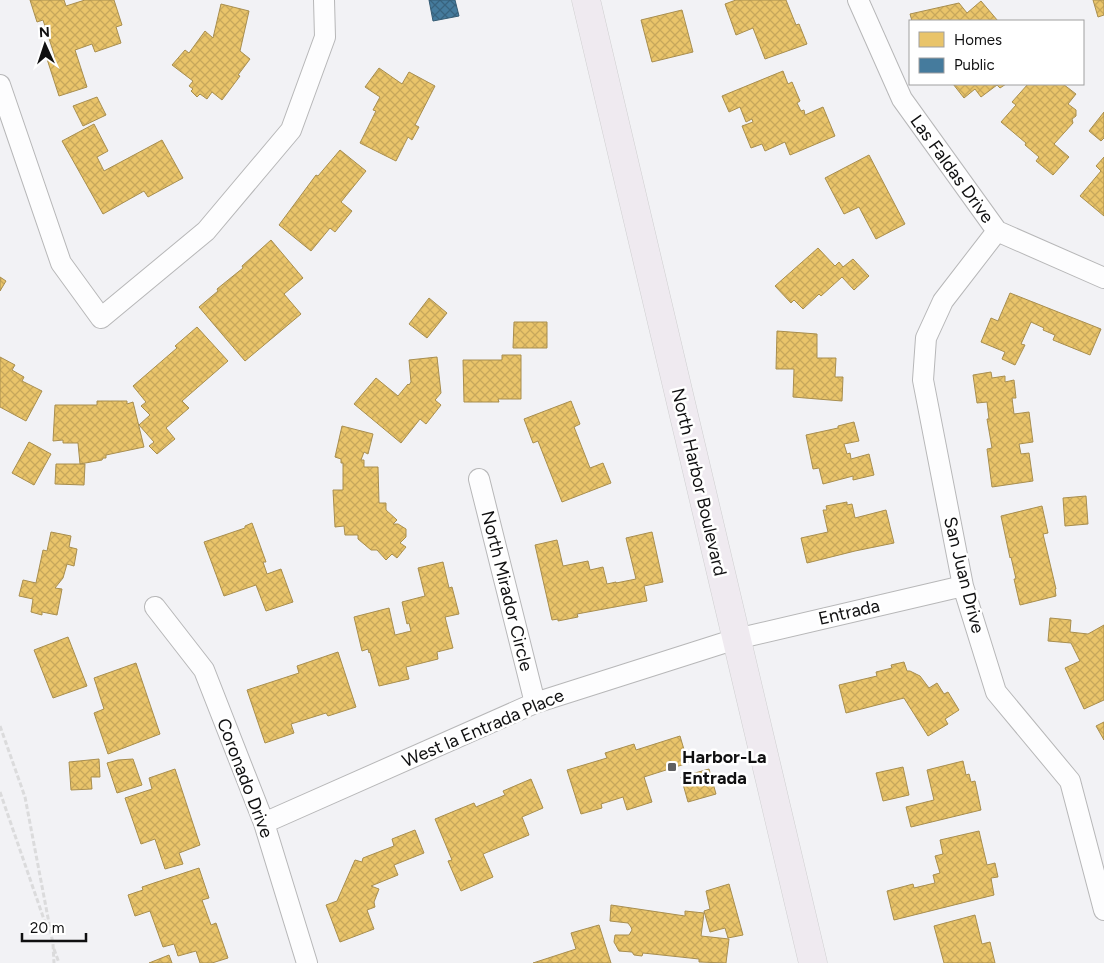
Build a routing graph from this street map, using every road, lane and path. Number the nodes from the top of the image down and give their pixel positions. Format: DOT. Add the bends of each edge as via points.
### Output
graph roads {
  1 [pos="324,0"];
  2 [pos="586,0"];
  3 [pos="858,0"];
  4 [pos="0,85"];
  5 [pos="997,231"];
  6 [pos="1104,278"];
  7 [pos="479,479"];
  8 [pos="963,586"];
  9 [pos="155,607"];
  10 [pos="736,639"];
  11 [pos="535,703"];
  12 [pos="0,726"];
  13 [pos="0,792"];
  14 [pos="264,823"];
  15 [pos="1104,910"];
  16 [pos="53,944"];
  17 [pos="54,963"];
  18 [pos="59,963"];
  19 [pos="307,963"];
  20 [pos="813,963"];
  1 -- 4 [label="street" via="325,37 291,130 206,231 101,318 61,263"];
  2 -- 10 [label="main road, North Harbor Boulevard"];
  3 -- 5 [label="street, Las Faldas Drive" via="902,99"];
  5 -- 6 [label="street, Las Faldas Drive"];
  5 -- 8 [label="street, San Juan Drive" via="943,301 926,338 923,380"];
  7 -- 11 [label="street, North Mirador Circle"];
  8 -- 10 [label="street, Entrada"];
  8 -- 15 [label="street, San Juan Drive" via="996,692 1070,782"];
  9 -- 14 [label="street, Coronado Drive" via="204,670"];
  10 -- 11 [label="street, West la Entrada Place"];
  10 -- 20 [label="main road, North Harbor Boulevard"];
  11 -- 14 [label="street, West la Entrada Place"];
  12 -- 16 [label="path" via="25,797"];
  13 -- 16 [label="path"];
  14 -- 19 [label="street, Coronado Drive"];
  16 -- 17 [label="path"];
  16 -- 18 [label="path"];
}
